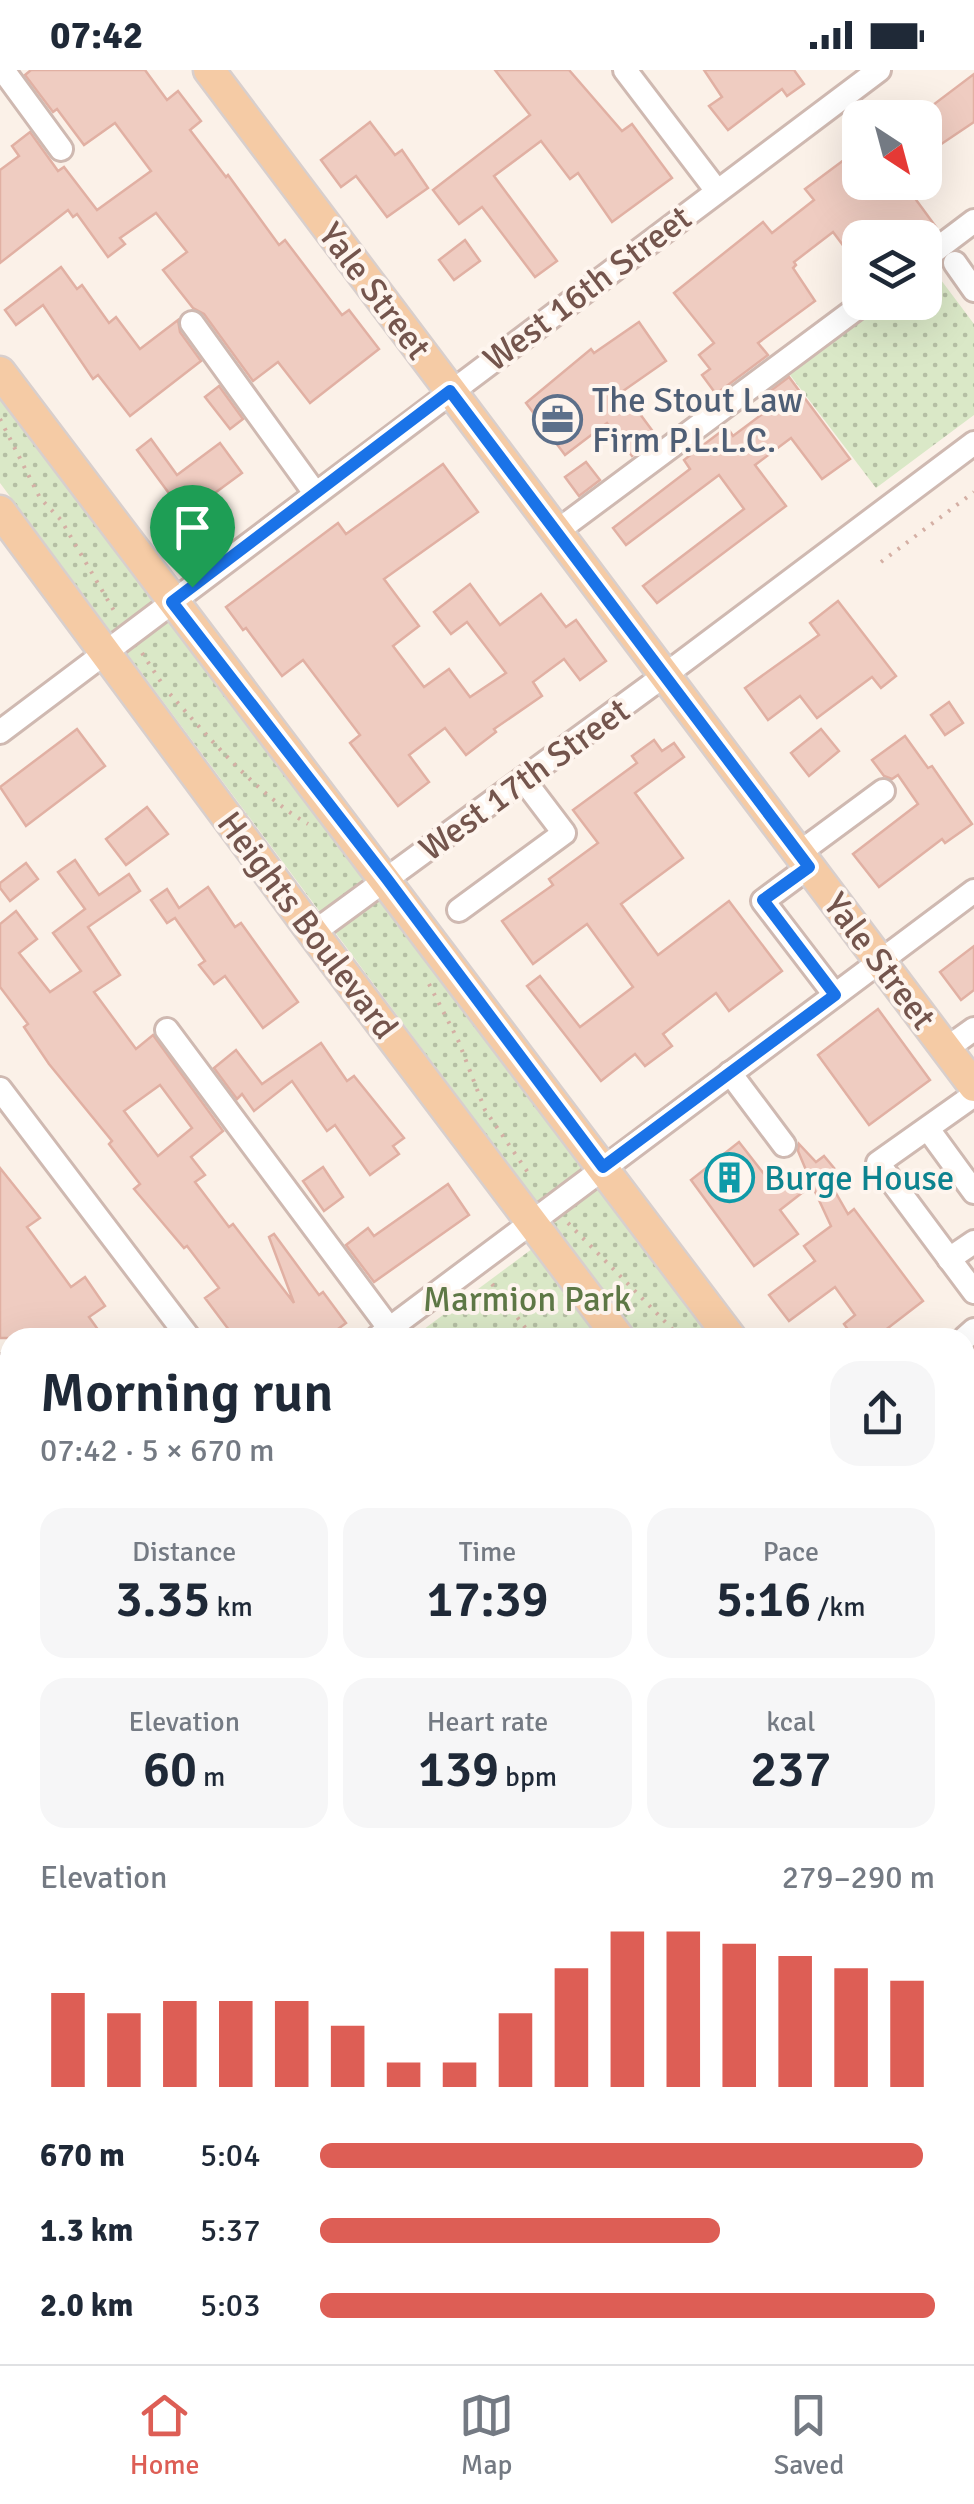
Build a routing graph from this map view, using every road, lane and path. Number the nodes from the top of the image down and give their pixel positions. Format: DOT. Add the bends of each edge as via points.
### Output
graph roads {
  1 [pos="3,70"];
  2 [pos="208,70"];
  3 [pos="625,70"];
  4 [pos="879,70"];
  5 [pos="848,79"];
  6 [pos="61,149"];
  7 [pos="717,191"];
  8 [pos="974,221"];
  9 [pos="942,245"];
  10 [pos="955,264"];
  11 [pos="974,290"];
  12 [pos="842,319"];
  13 [pos="192,322"];
  14 [pos="0,372"];
  15 [pos="450,391"];
  16 [pos="0,419"];
  17 [pos="974,444"];
  18 [pos="974,492"];
  19 [pos="315,494"];
  20 [pos="0,511"];
  21 [pos="556,532"];
  22 [pos="881,562"];
  23 [pos="172,602"];
  24 [pos="119,620"];
  25 [pos="105,652"];
  26 [pos="142,653"];
  27 [pos="665,676"];
  28 [pos="0,732"];
  29 [pos="524,779"];
  30 [pos="883,790"];
  31 [pos="313,827"];
  32 [pos="804,860"];
  33 [pos="387,879"];
  34 [pos="974,890"];
  35 [pos="459,910"];
  36 [pos="312,933"];
  37 [pos="880,961"];
  38 [pos="423,972"];
  39 [pos="835,995"];
  40 [pos="974,1029"];
  41 [pos="167,1030"];
  42 [pos="946,1050"];
  43 [pos="730,1073"];
  44 [pos="974,1086"];
  45 [pos="0,1089"];
  46 [pos="974,1095"];
  47 [pos="928,1129"];
  48 [pos="784,1146"];
  49 [pos="603,1167"];
  50 [pos="537,1185"];
  51 [pos="974,1192"];
  52 [pos="530,1221"];
  53 [pos="568,1223"];
  54 [pos="974,1242"];
  55 [pos="950,1259"];
  56 [pos="492,1284"];
  57 [pos="974,1292"];
  58 [pos="180,1328"];
  59 [pos="379,1328"];
  60 [pos="390,1328"];
  61 [pos="525,1328"];
  62 [pos="611,1328"];
  63 [pos="671,1328"];
  64 [pos="724,1328"];
  1 -- 6 [label="street"];
  2 -- 15 [label="main road, Yale Street"];
  3 -- 7 [label="street"];
  4 -- 5 [label="street, West 16th Street"];
  5 -- 7 [label="street, West 16th Street"];
  7 -- 15 [label="street, West 16th Street"];
  8 -- 9 [label="street"];
  10 -- 11 [label="street"];
  12 -- 21 [label="street"];
  13 -- 19 [label="street"];
  14 -- 23 [label="main road"];
  15 -- 19 [label="street, West 16th Street"];
  15 -- 21 [label="main road, Yale Street"];
  16 -- 24 [label="path" via="40,498 61,520"];
  17 -- 27 [label="street, West 17th Street"];
  18 -- 22 [label="path"];
  19 -- 23 [label="street, West 16th Street"];
  20 -- 25 [label="main road, Heights Boulevard"];
  21 -- 27 [label="main road, Yale Street"];
  23 -- 25 [label="street, West 16th Street"];
  23 -- 33 [label="main road"];
  25 -- 28 [label="street, West 16th Street"];
  25 -- 36 [label="main road, Heights Boulevard"];
  26 -- 31 [label="path" via="207,736"];
  27 -- 29 [label="street, West 17th Street"];
  27 -- 32 [label="main road, Yale Street"];
  29 -- 33 [label="street, West 17th Street"];
  29 -- 35 [label="street" via="564,833"];
  30 -- 32 [label="street"];
  32 -- 37 [label="main road, Yale Street"];
  32 -- 39 [label="street" via="763,900"];
  33 -- 36 [label="street, West 17th Street"];
  33 -- 49 [label="main road"];
  34 -- 37 [label="street"];
  36 -- 52 [label="main road, Heights Boulevard"];
  37 -- 39 [label="street"];
  37 -- 42 [label="main road, Yale Street"];
  38 -- 50 [label="path" via="485,1110"];
  39 -- 43 [label="street"];
  40 -- 42 [label="street"];
  41 -- 59 [label="street"];
  42 -- 44 [label="main road, Yale Street"];
  43 -- 48 [label="street"];
  43 -- 49 [label="street"];
  45 -- 58 [label="street"];
  46 -- 47 [label="street"];
  47 -- 51 [label="street"];
  47 -- 55 [label="street" via="878,1164"];
  49 -- 52 [label="street"];
  49 -- 64 [label="main road"];
  52 -- 60 [label="street"];
  52 -- 62 [label="main road, Heights Boulevard"];
  53 -- 63 [label="path"];
  54 -- 55 [label="street"];
  55 -- 57 [label="street"];
  56 -- 61 [label="path"];
}
